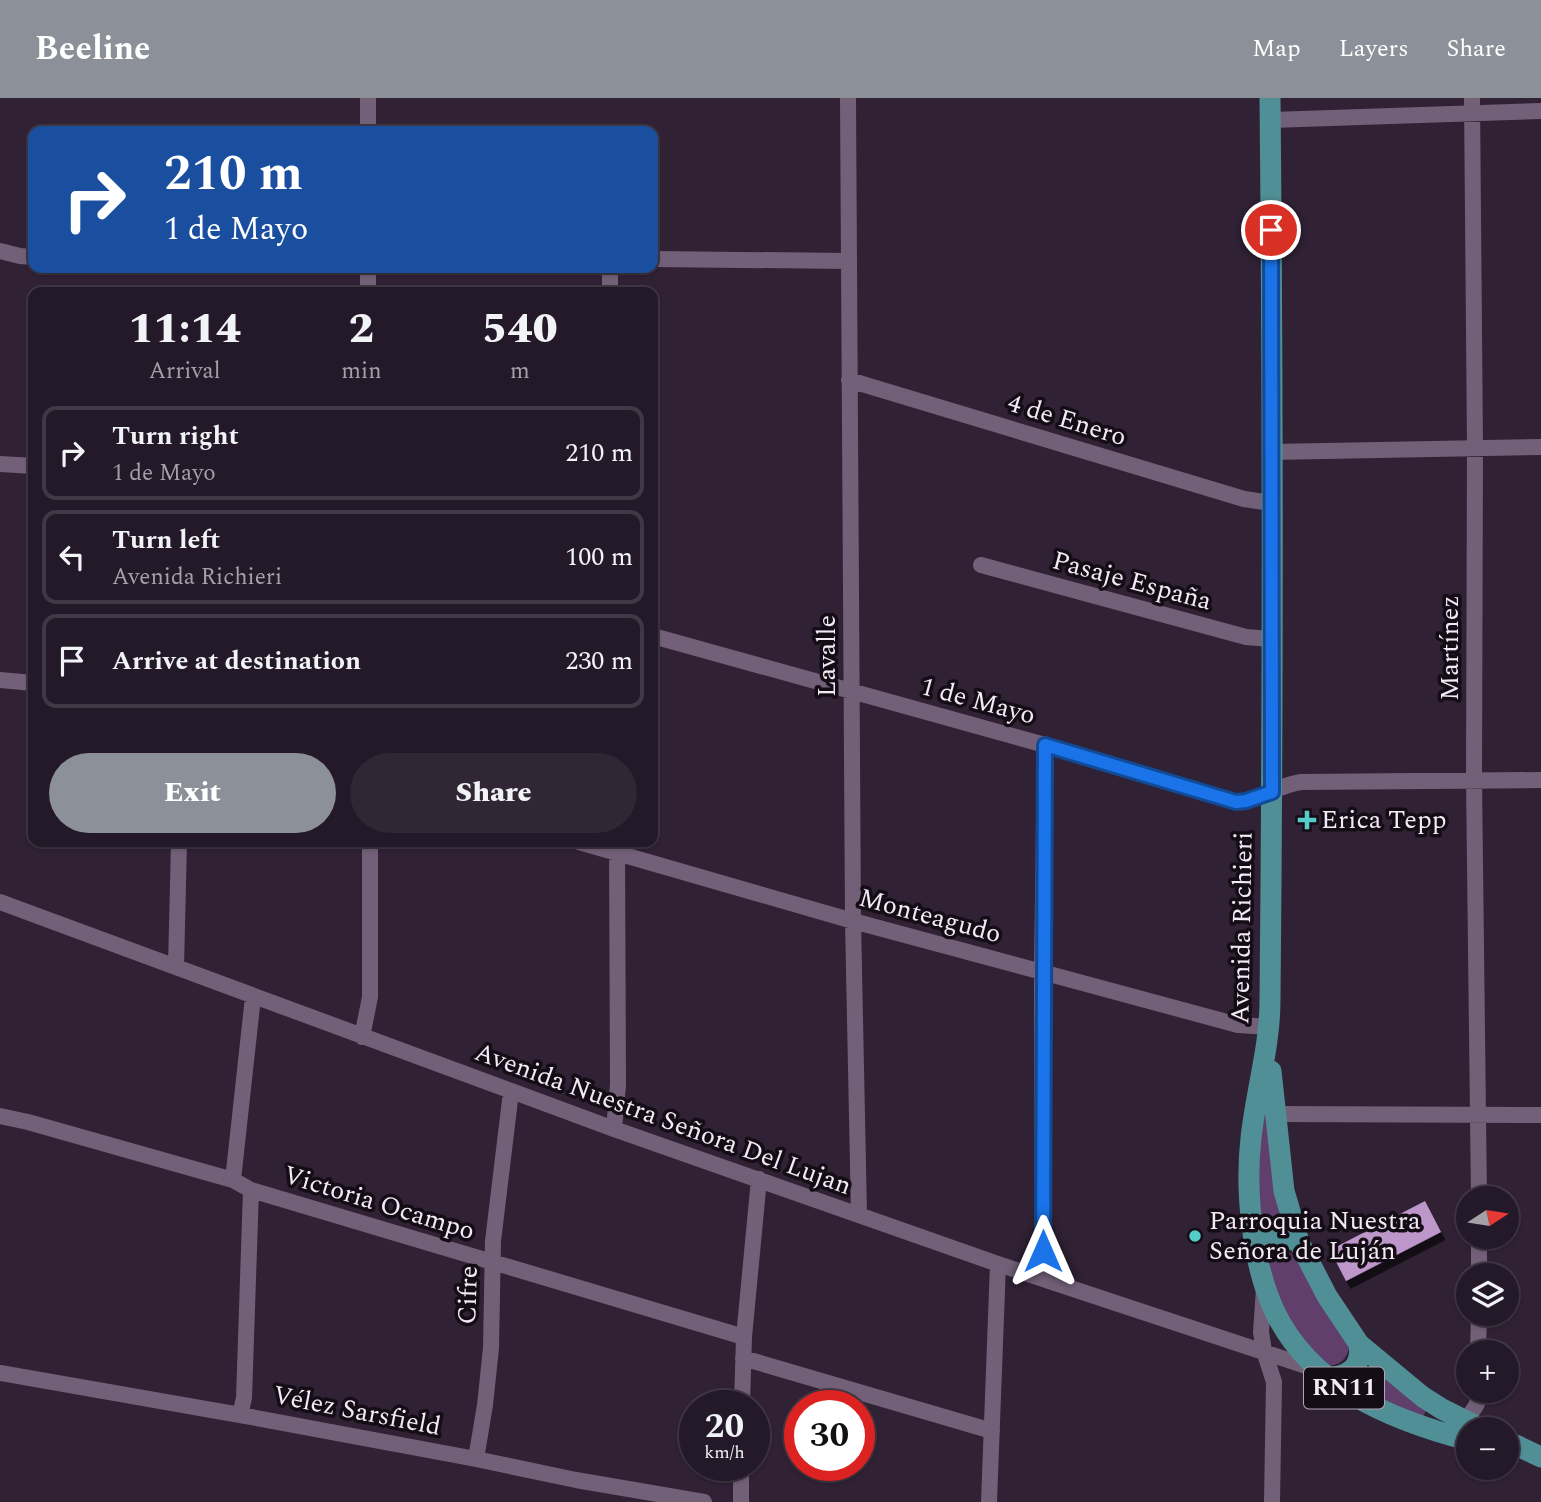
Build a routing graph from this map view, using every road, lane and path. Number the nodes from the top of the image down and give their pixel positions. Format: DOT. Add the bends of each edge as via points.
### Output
graph roads {
  1 [pos="368,98"];
  2 [pos="848,98"];
  3 [pos="1472,106"];
  4 [pos="1270,109"];
  5 [pos="1541,111"];
  6 [pos="368,126"];
  7 [pos="0,251"];
  8 [pos="28,257"];
  9 [pos="658,259"];
  10 [pos="849,261"];
  11 [pos="849,380"];
  12 [pos="1475,447"];
  13 [pos="1541,447"];
  14 [pos="1271,452"];
  15 [pos="0,464"];
  16 [pos="28,466"];
  17 [pos="1271,503"];
  18 [pos="981,565"];
  19 [pos="658,637"];
  20 [pos="1271,639"];
  21 [pos="0,680"];
  22 [pos="28,683"];
  23 [pos="852,692"];
  24 [pos="1045,745"];
  25 [pos="1474,780"];
  26 [pos="1541,780"];
  27 [pos="1272,792"];
  28 [pos="178,847"];
  29 [pos="370,847"];
  30 [pos="617,847"];
  31 [pos="0,902"];
  32 [pos="853,921"];
  33 [pos="176,967"];
  34 [pos="1042,973"];
  35 [pos="253,997"];
  36 [pos="1269,1032"];
  37 [pos="362,1037"];
  38 [pos="511,1092"];
  39 [pos="1274,1114"];
  40 [pos="1479,1114"];
  41 [pos="1541,1115"];
  42 [pos="0,1116"];
  43 [pos="614,1129"];
  44 [pos="759,1179"];
  45 [pos="233,1180"];
  46 [pos="1479,1186"];
  47 [pos="251,1190"];
  48 [pos="859,1214"];
  49 [pos="1299,1242"];
  50 [pos="1257,1251"];
  51 [pos="495,1263"];
  52 [pos="998,1264"];
  53 [pos="1044,1278"];
  54 [pos="1264,1283"];
  55 [pos="744,1337"];
  56 [pos="1359,1344"];
  57 [pos="1264,1351"];
  58 [pos="743,1358"];
  59 [pos="0,1373"];
  60 [pos="1321,1373"];
  61 [pos="742,1390"];
  62 [pos="240,1415"];
  63 [pos="1456,1419"];
  64 [pos="1456,1429"];
  65 [pos="992,1431"];
  66 [pos="1519,1447"];
  67 [pos="1519,1453"];
  68 [pos="1541,1458"];
  69 [pos="476,1459"];
  70 [pos="741,1481"];
  71 [pos="704,1502"];
  72 [pos="741,1502"];
  73 [pos="989,1502"];
  74 [pos="1272,1502"];
  1 -- 6 [label="street"];
  2 -- 10 [label="street, Lavalle"];
  3 -- 4 [label="street"];
  3 -- 5 [label="street"];
  3 -- 12 [label="street, Martínez"];
  4 -- 14 [label="main road, Avenida Richieri / RN11"];
  7 -- 8 [label="street"];
  9 -- 10 [label="street"];
  10 -- 11 [label="street, Lavalle"];
  11 -- 17 [label="street, 4 de Enero" via="1231,495"];
  11 -- 23 [label="street, Lavalle"];
  12 -- 13 [label="street"];
  12 -- 14 [label="street"];
  12 -- 25 [label="street, Martínez"];
  14 -- 17 [label="main road, Avenida Richieri / RN11"];
  15 -- 16 [label="street"];
  17 -- 20 [label="main road, Avenida Richieri / RN11"];
  18 -- 20 [label="street, Pasaje España" via="1246,637"];
  19 -- 23 [label="street, 1 de Mayo"];
  20 -- 27 [label="main road, Avenida Richieri / RN11"];
  21 -- 22 [label="street"];
  23 -- 24 [label="street, 1 de Mayo"];
  23 -- 32 [label="street, Lavalle"];
  24 -- 27 [label="street, 1 de Mayo" via="1236,802"];
  24 -- 34 [label="street"];
  25 -- 26 [label="street, 1 de Mayo"];
  25 -- 27 [label="street, 1 de Mayo" via="1301,782"];
  25 -- 40 [label="street, Martínez"];
  27 -- 36 [label="main road, Avenida Richieri / RN11"];
  28 -- 33 [label="street"];
  29 -- 37 [label="street" via="370,997"];
  30 -- 32 [label="street, Monteagudo"];
  30 -- 43 [label="street" via="618,1085"];
  31 -- 33 [label="street, Avenida Nuestra Señora Del Lujan"];
  32 -- 34 [label="street, Monteagudo"];
  32 -- 48 [label="street, Lavalle"];
  33 -- 35 [label="street, Avenida Nuestra Señora Del Lujan"];
  34 -- 36 [label="street, Monteagudo"];
  34 -- 53 [label="street"];
  35 -- 37 [label="street, Avenida Nuestra Señora Del Lujan"];
  35 -- 45 [label="street"];
  36 -- 39 [label="main road, RN11"];
  36 -- 50 [label="main road, Avenida Richieri / RN11" via="1249,1167"];
  37 -- 38 [label="street, Avenida Nuestra Señora Del Lujan"];
  38 -- 43 [label="street, Avenida Nuestra Señora Del Lujan"];
  38 -- 51 [label="street, Cifre"];
  39 -- 40 [label="street"];
  39 -- 49 [label="main road, RN11" via="1284,1191"];
  40 -- 41 [label="street"];
  40 -- 46 [label="street, Martínez"];
  42 -- 45 [label="street, Victoria Ocampo"];
  43 -- 44 [label="street, Avenida Nuestra Señora Del Lujan"];
  44 -- 48 [label="street, Avenida Nuestra Señora Del Lujan"];
  44 -- 55 [label="street"];
  45 -- 47 [label="street, Victoria Ocampo"];
  47 -- 51 [label="street, Victoria Ocampo"];
  47 -- 62 [label="street"];
  48 -- 52 [label="street, Avenida Nuestra Señora Del Lujan"];
  49 -- 50 [label="main road" via="1274,1238"];
  49 -- 56 [label="main road, RN11"];
  50 -- 54 [label="main road, Avenida Richieri / RN11"];
  51 -- 55 [label="street, Victoria Ocampo"];
  51 -- 69 [label="street, Cifre" via="491,1348"];
  52 -- 53 [label="street, Avenida Nuestra Señora Del Lujan"];
  52 -- 65 [label="street"];
  53 -- 57 [label="street, Avenida Nuestra Señora Del Lujan"];
  54 -- 57 [label="street, Avenida Richieri"];
  54 -- 60 [label="main road, RN11" via="1282,1325"];
  55 -- 58 [label="street"];
  56 -- 60 [label="main road, RN11" via="1359,1362 1353,1370 1340,1377"];
  56 -- 63 [label="main road, RN11"];
  57 -- 60 [label="street, Avenida Nuestra Señora Del Lujan"];
  57 -- 74 [label="street, Avenida Richieri" via="1274,1382"];
  58 -- 61 [label="street"];
  58 -- 65 [label="street"];
  59 -- 62 [label="street, Vélez Sarsfield"];
  60 -- 64 [label="main road, RN11" via="1392,1417 1423,1428"];
  62 -- 69 [label="street, Vélez Sarsfield"];
  65 -- 73 [label="street"];
  66 -- 68 [label="main road"];
  67 -- 68 [label="main road"];
  69 -- 71 [label="street, Vélez Sarsfield"];
  70 -- 72 [label="street"];
}
